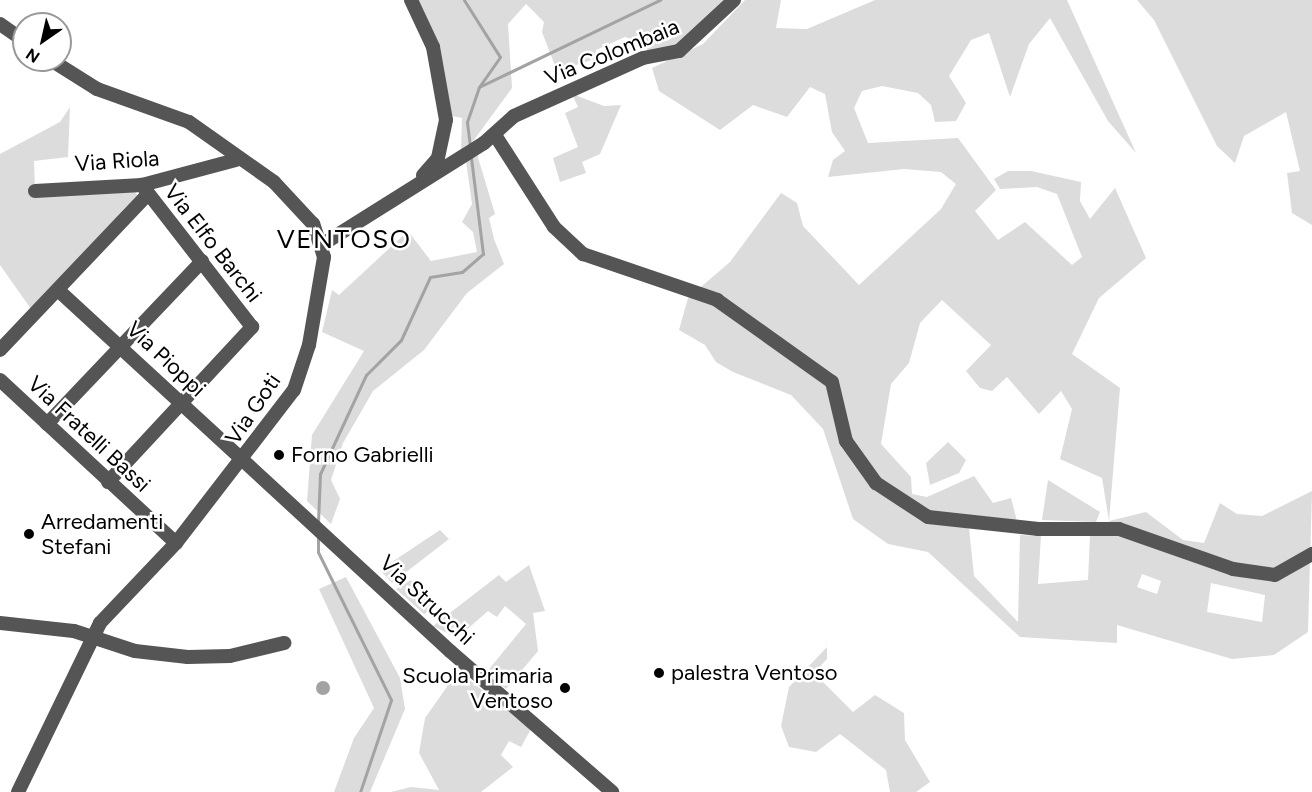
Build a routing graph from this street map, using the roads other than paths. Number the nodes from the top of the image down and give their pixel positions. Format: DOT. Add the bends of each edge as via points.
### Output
graph roads {
  1 [pos="411,0"];
  2 [pos="734,0"];
  3 [pos="71,72"];
  4 [pos="495,135"];
  5 [pos="236,160"];
  6 [pos="145,190"];
  7 [pos="35,191"];
  8 [pos="408,192"];
  9 [pos="323,244"];
  10 [pos="202,261"];
  11 [pos="58,290"];
  12 [pos="121,345"];
  13 [pos="0,350"];
  14 [pos="0,380"];
  15 [pos="182,403"];
  16 [pos="46,424"];
  17 [pos="244,460"];
  18 [pos="108,482"];
  19 [pos="176,543"];
  20 [pos="1312,554"];
  21 [pos="0,623"];
  22 [pos="92,636"];
  23 [pos="284,643"];
  24 [pos="18,792"];
  25 [pos="612,792"];
  1 -- 8 [label="street, Via Colombaia" via="433,47 446,120 438,158"];
  2 -- 4 [label="street, Via Colombaia" via="679,51 643,58 561,93 510,118"];
  3 -- 5 [label="street" via="97,88 189,122"];
  4 -- 8 [label="street, Via Colombaia"];
  4 -- 20 [label="street" via="554,227 583,254 717,300 832,382 846,441 876,483 928,517 1038,529 1119,529 1233,569 1275,575"];
  5 -- 6 [label="street, Via Riola"];
  5 -- 9 [label="street" via="283,189"];
  6 -- 7 [label="street, Via Riola"];
  6 -- 10 [label="street, Via Elfo Barchi"];
  6 -- 11 [label="street"];
  8 -- 9 [label="street, Via Colombaia"];
  9 -- 17 [label="street, Via Goti" via="312,331 298,381"];
  10 -- 12 [label="street"];
  10 -- 15 [label="street, Via Elfo Barchi" via="252,327"];
  11 -- 12 [label="street, Via Pioppi"];
  11 -- 13 [label="street"];
  12 -- 15 [label="street, Via Pioppi"];
  12 -- 16 [label="street"];
  14 -- 16 [label="street, Via Fratelli Bassi"];
  15 -- 17 [label="street, Via Pioppi"];
  15 -- 18 [label="street"];
  16 -- 18 [label="street, Via Fratelli Bassi"];
  17 -- 19 [label="street, Via Goti"];
  17 -- 25 [label="street, Via Strucchi"];
  18 -- 19 [label="street, Via Fratelli Bassi"];
  19 -- 22 [label="street, Via Goti"];
  21 -- 22 [label="street"];
  22 -- 23 [label="street" via="135,651 202,658"];
  22 -- 24 [label="street, Via Goti"];
}
